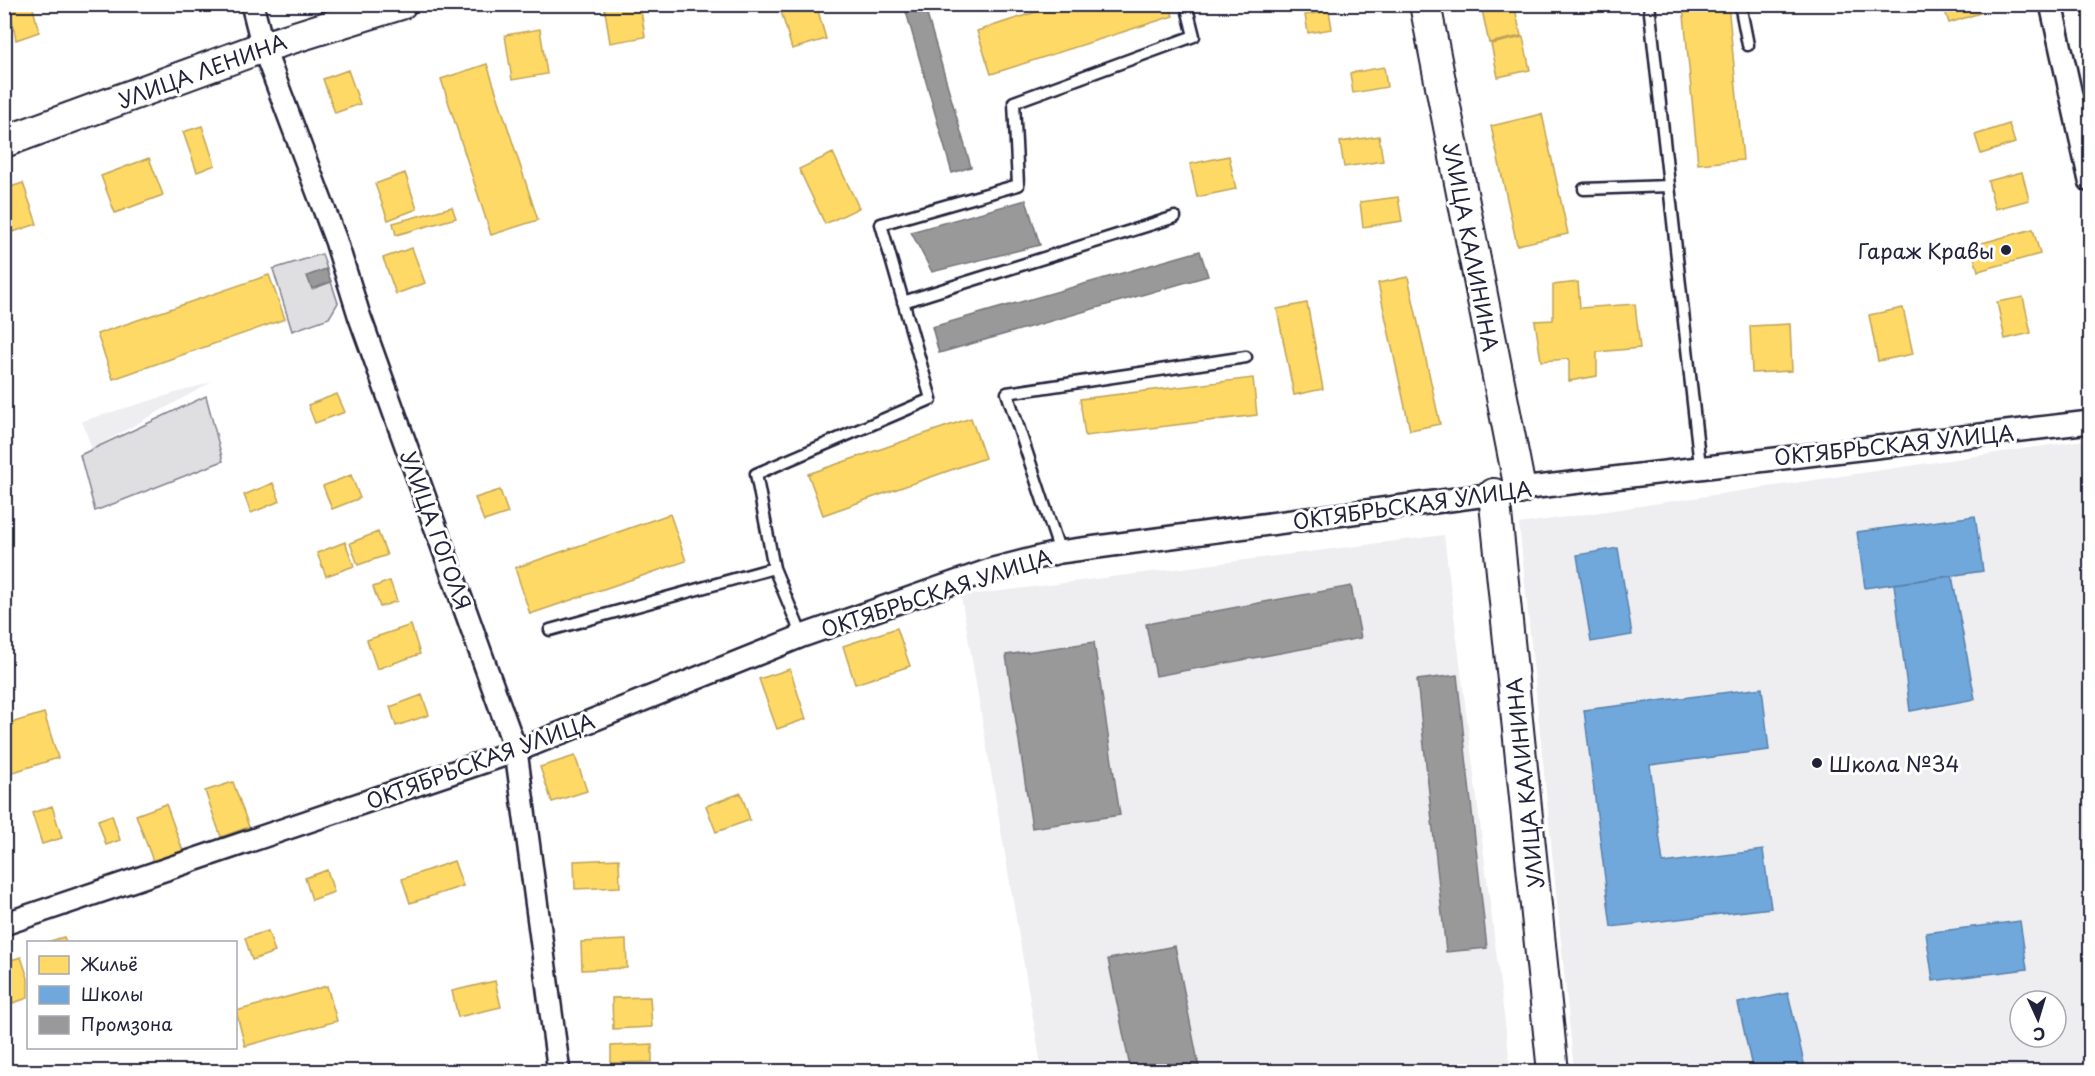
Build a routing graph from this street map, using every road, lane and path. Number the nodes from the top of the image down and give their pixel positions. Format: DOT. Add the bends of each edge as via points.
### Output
graph roads {
  1 [pos="252,4"];
  2 [pos="401,4"];
  3 [pos="1186,4"];
  4 [pos="1425,4"];
  5 [pos="1649,4"];
  6 [pos="1740,4"];
  7 [pos="2051,4"];
  8 [pos="1748,45"];
  9 [pos="263,47"];
  10 [pos="4,142"];
  11 [pos="2091,181"];
  12 [pos="1669,186"];
  13 [pos="1584,189"];
  14 [pos="1175,217"];
  15 [pos="903,302"];
  16 [pos="1246,357"];
  17 [pos="2091,422"];
  18 [pos="1700,466"];
  19 [pos="1507,491"];
  20 [pos="1059,552"];
  21 [pos="774,568"];
  22 [pos="550,630"];
  23 [pos="802,636"];
  24 [pos="516,751"];
  25 [pos="4,924"];
  26 [pos="559,1071"];
  27 [pos="1553,1071"];
  1 -- 9 [label="street, УЛИЦА ГОГОЛЯ"];
  2 -- 9 [label="street, УЛИЦА ЛЕНИНА"];
  3 -- 15 [label="lane" via="1194,36 1014,102 1017,185 881,224"];
  4 -- 19 [label="street, УЛИЦА КАЛИНИНА"];
  5 -- 12 [label="lane"];
  6 -- 8 [label="lane"];
  7 -- 11 [label="street"];
  9 -- 10 [label="street, УЛИЦА ЛЕНИНА"];
  9 -- 24 [label="street, УЛИЦА ГОГОЛЯ" via="336,241"];
  12 -- 13 [label="lane"];
  12 -- 18 [label="lane"];
  14 -- 15 [label="lane"];
  15 -- 21 [label="lane" via="931,399 756,474"];
  16 -- 20 [label="lane" via="1007,393"];
  17 -- 18 [label="street, ОКТЯБРЬСКАЯ УЛИЦА"];
  18 -- 19 [label="street, ОКТЯБРЬСКАЯ УЛИЦА"];
  19 -- 20 [label="street, ОКТЯБРЬСКАЯ УЛИЦА"];
  19 -- 27 [label="street, УЛИЦА КАЛИНИНА"];
  20 -- 23 [label="street, ОКТЯБРЬСКАЯ УЛИЦА" via="993,569"];
  21 -- 22 [label="lane"];
  21 -- 23 [label="lane"];
  23 -- 24 [label="street, ОКТЯБРЬСКАЯ УЛИЦА"];
  24 -- 25 [label="street, ОКТЯБРЬСКАЯ УЛИЦА"];
  24 -- 26 [label="street, УЛИЦА ГОГОЛЯ"];
}
